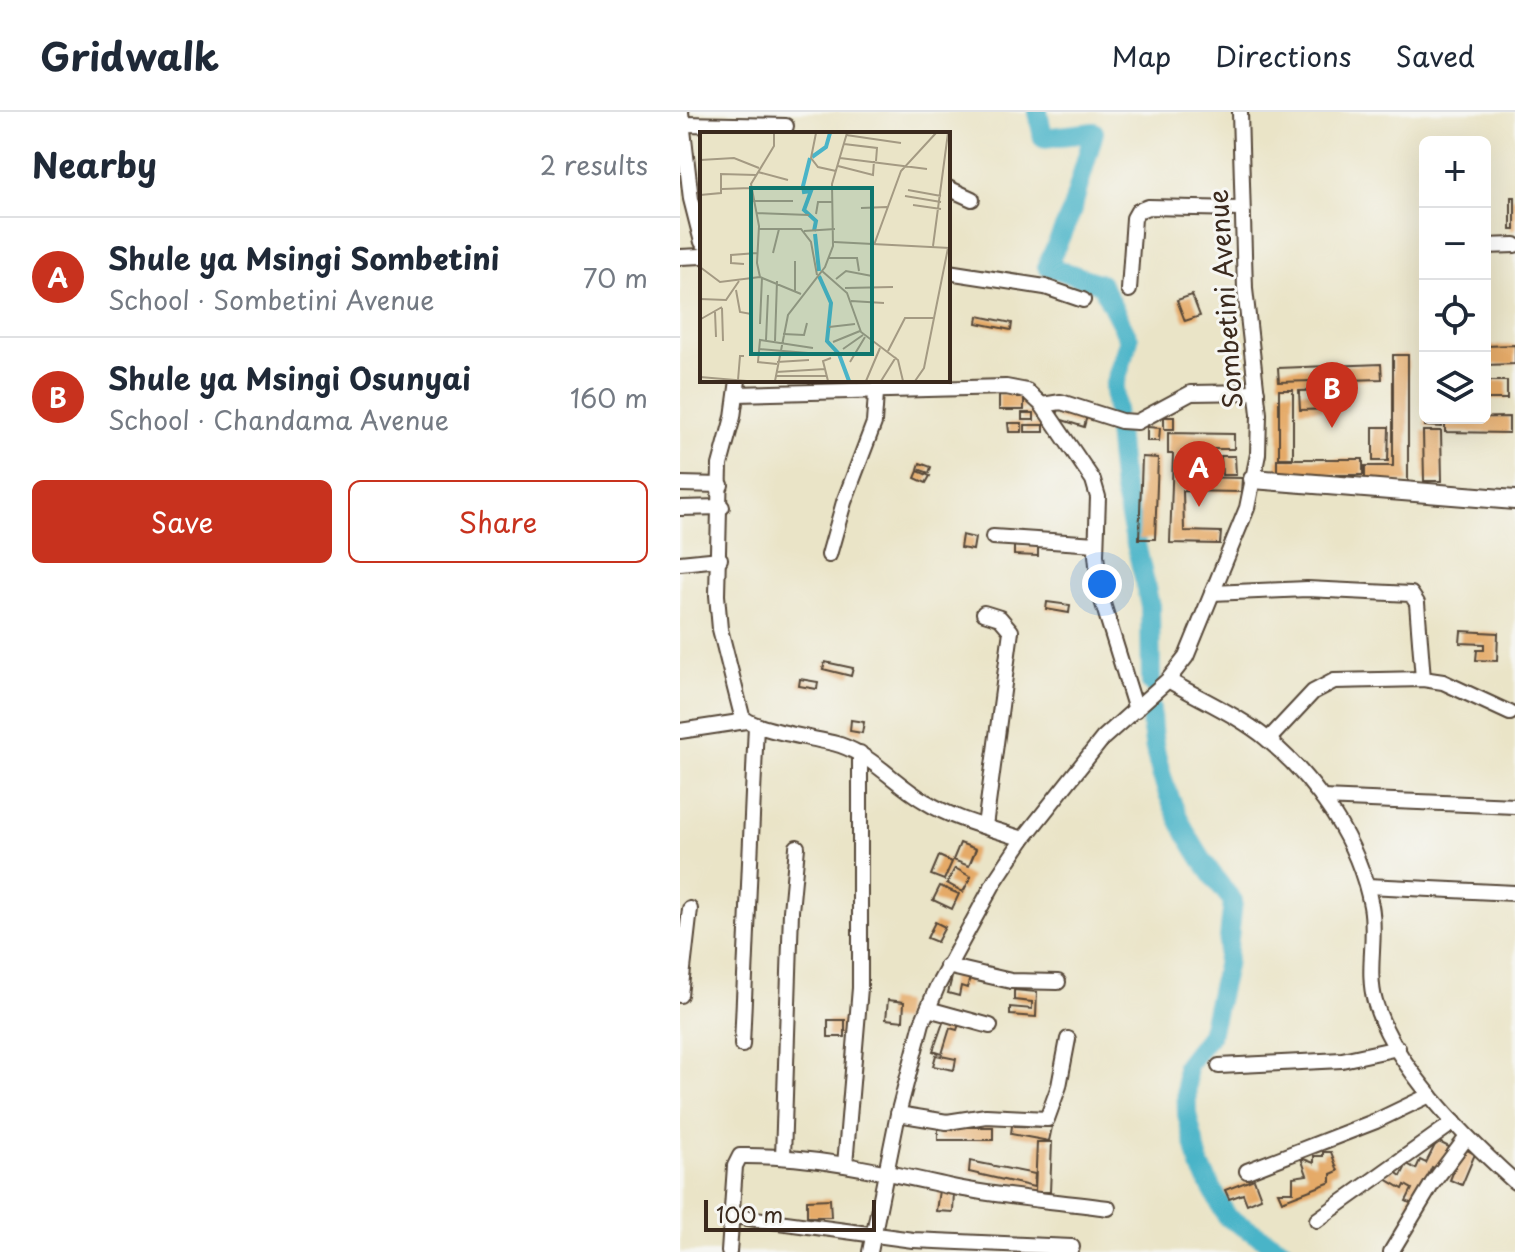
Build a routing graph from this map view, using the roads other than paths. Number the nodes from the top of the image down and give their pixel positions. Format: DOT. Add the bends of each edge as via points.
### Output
graph roads {
  1 [pos="1240,112"];
  2 [pos="682,118"];
  3 [pos="786,126"];
  4 [pos="950,189"];
  5 [pos="696,198"];
  6 [pos="972,199"];
  7 [pos="1241,209"];
  8 [pos="700,227"];
  9 [pos="1515,245"];
  10 [pos="1491,246"];
  11 [pos="700,256"];
  12 [pos="680,257"];
  13 [pos="950,272"];
  14 [pos="1129,290"];
  15 [pos="1083,300"];
  16 [pos="738,387"];
  17 [pos="1257,392"];
  18 [pos="876,393"];
  19 [pos="1042,405"];
  20 [pos="1253,479"];
  21 [pos="680,484"];
  22 [pos="721,485"];
  23 [pos="1515,500"];
  24 [pos="722,507"];
  25 [pos="680,508"];
  26 [pos="993,537"];
  27 [pos="1096,544"];
  28 [pos="829,555"];
  29 [pos="720,559"];
  30 [pos="680,563"];
  31 [pos="1212,593"];
  32 [pos="984,613"];
  33 [pos="1423,679"];
  34 [pos="1168,680"];
  35 [pos="1136,710"];
  36 [pos="1510,713"];
  37 [pos="751,723"];
  38 [pos="680,731"];
  39 [pos="1268,740"];
  40 [pos="860,753"];
  41 [pos="1322,798"];
  42 [pos="1515,806"];
  43 [pos="985,826"];
  44 [pos="1023,839"];
  45 [pos="797,847"];
  46 [pos="1367,886"];
  47 [pos="1515,893"];
  48 [pos="690,909"];
  49 [pos="947,966"];
  50 [pos="681,978"];
  51 [pos="1058,982"];
  52 [pos="680,995"];
  53 [pos="928,1009"];
  54 [pos="990,1026"];
  55 [pos="1068,1039"];
  56 [pos="742,1045"];
  57 [pos="1398,1048"];
  58 [pos="1219,1066"];
  59 [pos="1430,1095"];
  60 [pos="898,1114"];
  61 [pos="1454,1122"];
  62 [pos="1467,1137"];
  63 [pos="783,1157"];
  64 [pos="845,1165"];
  65 [pos="886,1171"];
  66 [pos="1247,1171"];
  67 [pos="1515,1182"];
  68 [pos="1108,1208"];
  69 [pos="733,1216"];
  70 [pos="1317,1220"];
  71 [pos="873,1234"];
  72 [pos="1072,1247"];
  73 [pos="729,1252"];
  74 [pos="870,1252"];
  75 [pos="1391,1252"];
  1 -- 7 [label="street, Sombetini Avenue"];
  2 -- 3 [label="street"];
  2 -- 5 [label="street"];
  4 -- 6 [label="street"];
  5 -- 8 [label="street"];
  7 -- 14 [label="street" via="1138,211"];
  7 -- 17 [label="street, Sombetini Avenue"];
  9 -- 10 [label="street"];
  11 -- 12 [label="street"];
  13 -- 15 [label="street" via="1045,287"];
  16 -- 18 [label="street"];
  16 -- 22 [label="street" via="722,453"];
  17 -- 19 [label="street" via="1191,393 1137,422 1061,402"];
  17 -- 20 [label="street, Sombetini Avenue"];
  18 -- 19 [label="street" via="1006,387 1027,391"];
  18 -- 28 [label="street" via="874,423"];
  19 -- 27 [label="street" via="1093,480"];
  20 -- 23 [label="street"];
  20 -- 31 [label="street, Sombetini Avenue" via="1247,508"];
  21 -- 22 [label="street"];
  22 -- 24 [label="street"];
  24 -- 25 [label="street"];
  24 -- 29 [label="street"];
  26 -- 27 [label="street"];
  27 -- 35 [label="street" via="1104,615"];
  29 -- 30 [label="street"];
  29 -- 37 [label="street" via="720,629"];
  31 -- 33 [label="street" via="1307,589 1411,594 1417,603"];
  31 -- 34 [label="street, Sombetini Avenue" via="1197,638"];
  32 -- 43 [label="street" via="1000,618 1011,631"];
  33 -- 36 [label="street" via="1469,692"];
  33 -- 39 [label="street" via="1323,685"];
  34 -- 35 [label="street, Sombetini Avenue"];
  34 -- 39 [label="street"];
  35 -- 44 [label="street, Sombetini Avenue" via="1083,760"];
  37 -- 38 [label="street"];
  37 -- 40 [label="street"];
  37 -- 56 [label="street"];
  39 -- 41 [label="street"];
  40 -- 43 [label="street" via="928,804"];
  40 -- 64 [label="street" via="860,988"];
  41 -- 42 [label="street"];
  41 -- 46 [label="street" via="1356,853"];
  43 -- 44 [label="street"];
  44 -- 49 [label="street, Sombetini Avenue"];
  45 -- 63 [label="street"];
  46 -- 47 [label="street"];
  46 -- 57 [label="street" via="1374,1000"];
  48 -- 50 [label="street"];
  49 -- 51 [label="street" via="1011,981"];
  49 -- 53 [label="street, Sombetini Avenue"];
  50 -- 52 [label="street"];
  53 -- 54 [label="street"];
  53 -- 60 [label="street, Sombetini Avenue"];
  55 -- 60 [label="street" via="1047,1119 986,1116 947,1122"];
  57 -- 58 [label="street" via="1342,1060"];
  57 -- 59 [label="street"];
  59 -- 61 [label="street"];
  59 -- 66 [label="street"];
  60 -- 65 [label="street, Sombetini Avenue"];
  61 -- 62 [label="street"];
  61 -- 70 [label="street"];
  62 -- 67 [label="street"];
  62 -- 75 [label="street"];
  63 -- 64 [label="street"];
  63 -- 69 [label="street" via="737,1159"];
  64 -- 65 [label="street"];
  65 -- 68 [label="street" via="951,1186"];
  65 -- 71 [label="street, Sombetini Avenue"];
  69 -- 71 [label="street"];
  69 -- 73 [label="street"];
  71 -- 72 [label="street"];
  71 -- 74 [label="street, Sombetini Avenue"];
}
